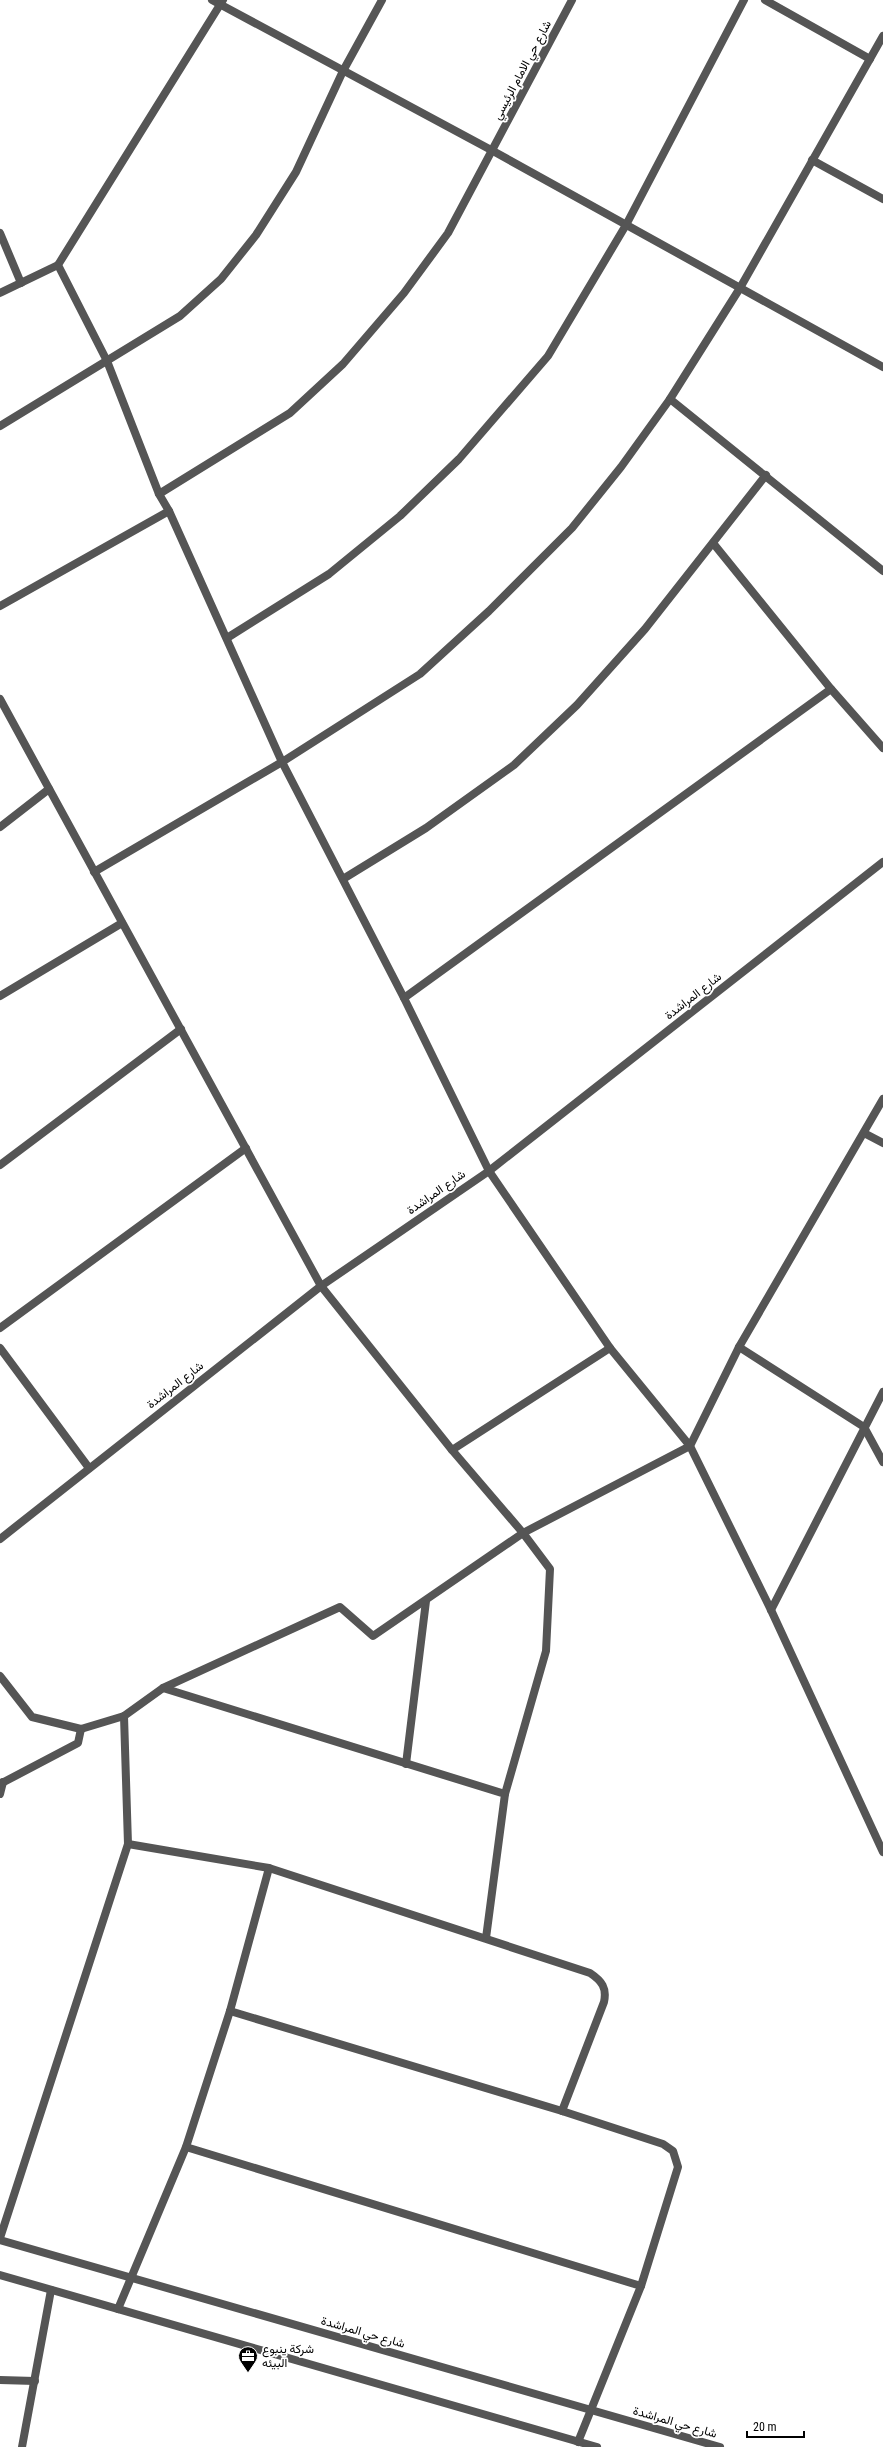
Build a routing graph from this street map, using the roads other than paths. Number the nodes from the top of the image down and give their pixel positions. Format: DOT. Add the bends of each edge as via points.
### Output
graph roads {
  1 [pos="212,0"];
  2 [pos="382,0"];
  3 [pos="572,0"];
  4 [pos="744,0"];
  5 [pos="765,0"];
  6 [pos="222,2"];
  7 [pos="883,36"];
  8 [pos="870,59"];
  9 [pos="343,71"];
  10 [pos="493,152"];
  11 [pos="812,160"];
  12 [pos="883,199"];
  13 [pos="626,225"];
  14 [pos="0,233"];
  15 [pos="58,265"];
  16 [pos="21,283"];
  17 [pos="740,288"];
  18 [pos="0,293"];
  19 [pos="107,361"];
  20 [pos="883,367"];
  21 [pos="670,399"];
  22 [pos="0,426"];
  23 [pos="766,475"];
  24 [pos="159,494"];
  25 [pos="169,511"];
  26 [pos="713,542"];
  27 [pos="883,571"];
  28 [pos="0,606"];
  29 [pos="227,638"];
  30 [pos="831,689"];
  31 [pos="0,699"];
  32 [pos="883,748"];
  33 [pos="282,762"];
  34 [pos="50,789"];
  35 [pos="0,827"];
  36 [pos="883,862"];
  37 [pos="94,872"];
  38 [pos="343,879"];
  39 [pos="122,922"];
  40 [pos="0,996"];
  41 [pos="404,998"];
  42 [pos="181,1029"];
  43 [pos="883,1099"];
  44 [pos="864,1133"];
  45 [pos="883,1143"];
  46 [pos="246,1148"];
  47 [pos="0,1165"];
  48 [pos="489,1171"];
  49 [pos="321,1286"];
  50 [pos="0,1328"];
  51 [pos="739,1347"];
  52 [pos="0,1348"];
  53 [pos="610,1348"];
  54 [pos="883,1392"];
  55 [pos="864,1427"];
  56 [pos="690,1446"];
  57 [pos="452,1450"];
  58 [pos="883,1462"];
  59 [pos="89,1468"];
  60 [pos="523,1533"];
  61 [pos="0,1539"];
  62 [pos="426,1601"];
  63 [pos="771,1610"];
  64 [pos="0,1676"];
  65 [pos="163,1688"];
  66 [pos="124,1716"];
  67 [pos="81,1729"];
  68 [pos="406,1764"];
  69 [pos="2,1783"];
  70 [pos="0,1794"];
  71 [pos="505,1794"];
  72 [pos="128,1844"];
  73 [pos="883,1852"];
  74 [pos="269,1868"];
  75 [pos="486,1938"];
  76 [pos="230,2011"];
  77 [pos="562,2110"];
  78 [pos="186,2147"];
  79 [pos="0,2239"];
  80 [pos="0,2275"];
  81 [pos="131,2278"];
  82 [pos="641,2286"];
  83 [pos="51,2290"];
  84 [pos="118,2309"];
  85 [pos="0,2380"];
  86 [pos="35,2380"];
  87 [pos="591,2410"];
  88 [pos="578,2442"];
  89 [pos="22,2447"];
  90 [pos="597,2447"];
  91 [pos="720,2447"];
  1 -- 6 [label="street"];
  2 -- 9 [label="street"];
  3 -- 10 [label="street, شارع حي الامام الرئيسي"];
  4 -- 13 [label="street"];
  5 -- 8 [label="street"];
  6 -- 9 [label="street"];
  6 -- 15 [label="street"];
  7 -- 8 [label="street"];
  8 -- 11 [label="street"];
  9 -- 10 [label="street"];
  9 -- 19 [label="street" via="296,172 256,235 221,279 180,316"];
  10 -- 13 [label="street"];
  10 -- 24 [label="street, شارع حي الامام الرئيسي" via="448,233 404,293 343,364 290,413"];
  11 -- 12 [label="street"];
  11 -- 17 [label="street"];
  13 -- 17 [label="street"];
  13 -- 29 [label="street" via="548,356 459,459 400,516 329,574"];
  14 -- 16 [label="street"];
  15 -- 16 [label="street"];
  15 -- 19 [label="street"];
  16 -- 18 [label="street"];
  17 -- 20 [label="street"];
  17 -- 21 [label="street"];
  19 -- 22 [label="street"];
  19 -- 24 [label="street"];
  21 -- 23 [label="street"];
  21 -- 33 [label="street" via="621,467 572,528 489,611 420,674"];
  23 -- 26 [label="street"];
  23 -- 27 [label="street"];
  24 -- 25 [label="street"];
  25 -- 28 [label="street"];
  25 -- 29 [label="street"];
  26 -- 30 [label="street"];
  26 -- 38 [label="street" via="645,629 587,693 514,765 426,828"];
  29 -- 33 [label="street"];
  30 -- 32 [label="street"];
  30 -- 41 [label="street"];
  31 -- 34 [label="street"];
  33 -- 37 [label="street"];
  33 -- 38 [label="street"];
  34 -- 35 [label="street"];
  34 -- 37 [label="street"];
  36 -- 48 [label="street, شارع المراشدة"];
  37 -- 39 [label="street"];
  38 -- 41 [label="street"];
  39 -- 40 [label="street"];
  39 -- 42 [label="street"];
  41 -- 48 [label="street"];
  42 -- 46 [label="street"];
  42 -- 47 [label="street"];
  43 -- 44 [label="street"];
  44 -- 45 [label="street"];
  44 -- 51 [label="street"];
  46 -- 49 [label="street"];
  46 -- 50 [label="street"];
  48 -- 49 [label="street, شارع المراشدة"];
  48 -- 53 [label="street"];
  49 -- 57 [label="street"];
  49 -- 59 [label="street, شارع المراشدة"];
  51 -- 55 [label="street"];
  51 -- 56 [label="street"];
  52 -- 59 [label="street"];
  53 -- 56 [label="street"];
  53 -- 57 [label="street"];
  54 -- 55 [label="street"];
  55 -- 58 [label="street"];
  55 -- 63 [label="street"];
  56 -- 60 [label="street"];
  56 -- 63 [label="street"];
  57 -- 60 [label="street"];
  59 -- 61 [label="street, شارع المراشدة"];
  60 -- 62 [label="street"];
  60 -- 71 [label="street" via="550,1569 546,1651"];
  62 -- 65 [label="street" via="373,1636 340,1607"];
  62 -- 68 [label="street"];
  63 -- 73 [label="street"];
  64 -- 67 [label="street" via="32,1717"];
  65 -- 66 [label="street"];
  65 -- 68 [label="street"];
  66 -- 67 [label="street"];
  66 -- 72 [label="street"];
  67 -- 69 [label="street" via="78,1743"];
  68 -- 71 [label="street"];
  69 -- 70 [label="street"];
  71 -- 75 [label="street"];
  72 -- 74 [label="street"];
  72 -- 79 [label="street"];
  74 -- 75 [label="street"];
  74 -- 76 [label="street"];
  75 -- 77 [label="street" via="590,1973 604,1985 604,2002"];
  76 -- 77 [label="street"];
  76 -- 78 [label="street"];
  77 -- 82 [label="street" via="662,2144 673,2151 677,2159 676,2176"];
  78 -- 81 [label="street"];
  78 -- 82 [label="street"];
  79 -- 81 [label="street, شارع حي المراشدة"];
  80 -- 83 [label="street"];
  81 -- 84 [label="street"];
  81 -- 87 [label="street, شارع حي المراشدة"];
  82 -- 87 [label="street"];
  83 -- 84 [label="street"];
  83 -- 86 [label="street"];
  84 -- 88 [label="street"];
  85 -- 86 [label="street"];
  86 -- 89 [label="street"];
  87 -- 88 [label="street"];
  87 -- 91 [label="street, شارع حي المراشدة"];
  88 -- 90 [label="street"];
}
